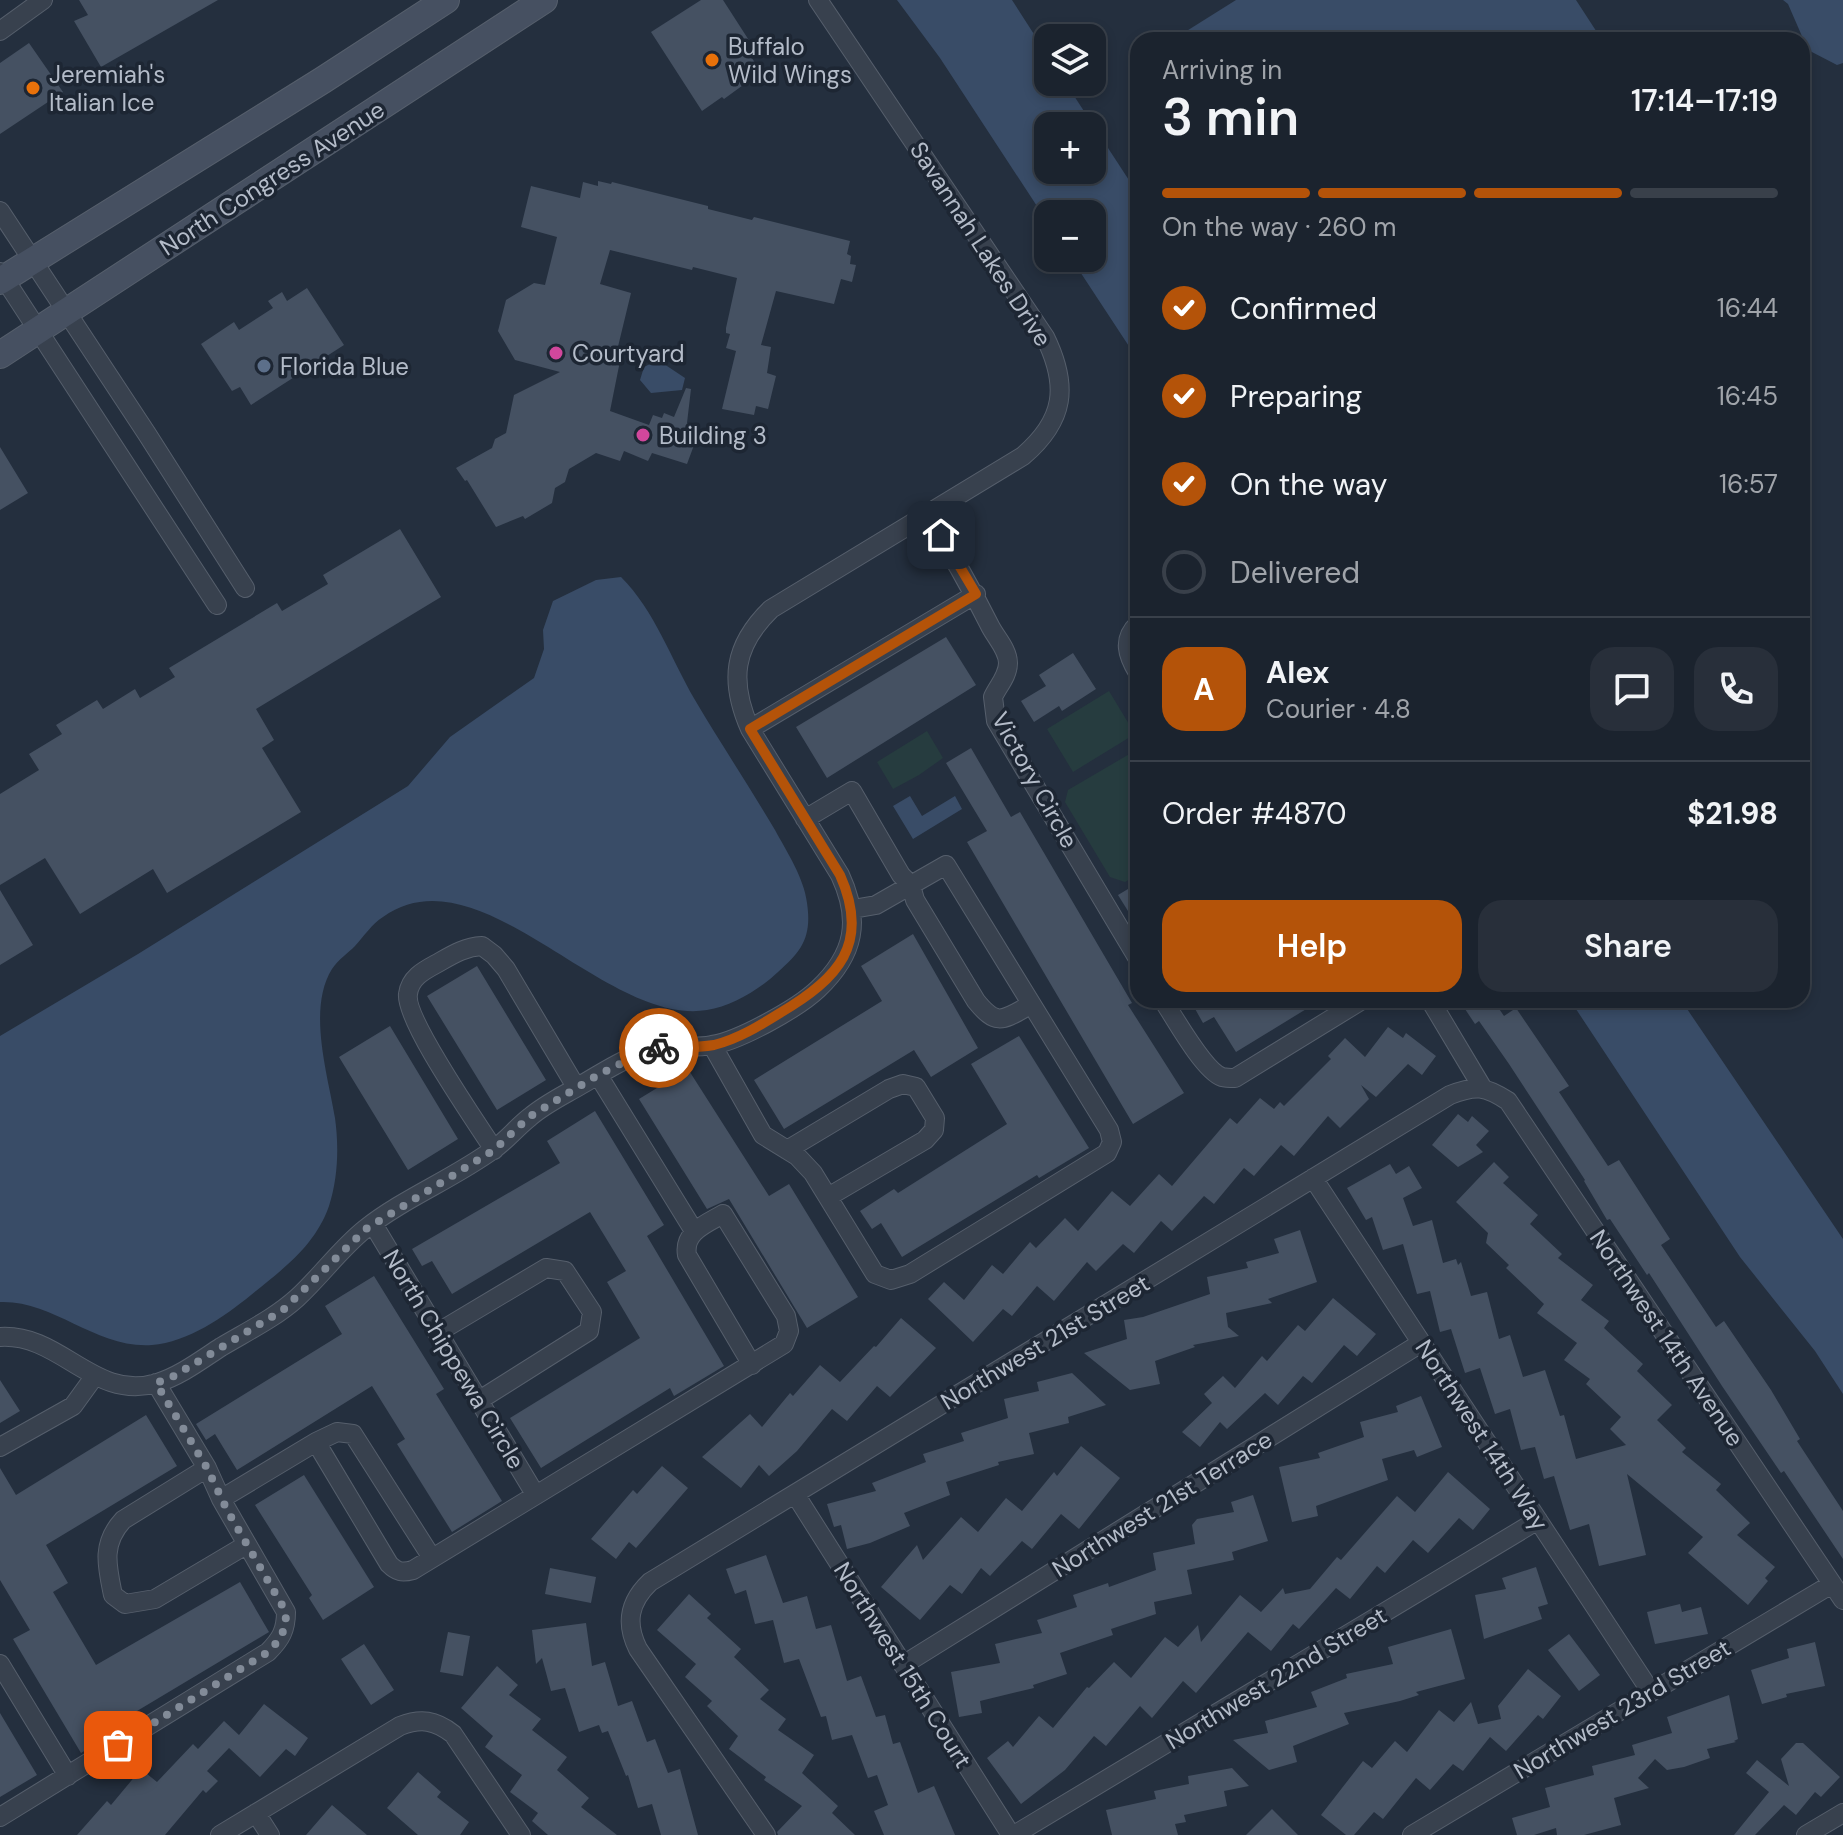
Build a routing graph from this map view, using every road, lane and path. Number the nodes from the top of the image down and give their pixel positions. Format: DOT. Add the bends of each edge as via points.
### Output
graph roads {
  1 [pos="43,0"];
  2 [pos="446,0"];
  3 [pos="544,0"];
  4 [pos="818,0"];
  5 [pos="514,12"];
  6 [pos="0,31"];
  7 [pos="0,211"];
  8 [pos="32,260"];
  9 [pos="1,277"];
  10 [pos="66,311"];
  11 [pos="40,329"];
  12 [pos="0,355"];
  13 [pos="147,434"];
  14 [pos="119,452"];
  15 [pos="927,515"];
  16 [pos="245,588"];
  17 [pos="976,594"];
  18 [pos="217,605"];
  19 [pos="1130,635"];
  20 [pos="1130,661"];
  21 [pos="750,729"];
  22 [pos="805,819"];
  23 [pos="911,885"];
  24 [pos="853,909"];
  25 [pos="1130,946"];
  26 [pos="1030,1005"];
  27 [pos="1168,1008"];
  28 [pos="1349,1008"];
  29 [pos="1435,1008"];
  30 [pos="712,1045"];
  31 [pos="598,1075"];
  32 [pos="576,1087"];
  33 [pos="1482,1087"];
  34 [pos="494,1150"];
  35 [pos="787,1150"];
  36 [pos="1313,1178"];
  37 [pos="828,1197"];
  38 [pos="373,1224"];
  39 [pos="694,1231"];
  40 [pos="437,1333"];
  41 [pos="0,1337"];
  42 [pos="1421,1343"];
  43 [pos="752,1365"];
  44 [pos="94,1377"];
  45 [pos="156,1383"];
  46 [pos="478,1401"];
  47 [pos="316,1442"];
  48 [pos="0,1447"];
  49 [pos="207,1468"];
  50 [pos="535,1494"];
  51 [pos="795,1494"];
  52 [pos="221,1499"];
  53 [pos="1538,1520"];
  54 [pos="246,1545"];
  55 [pos="432,1558"];
  56 [pos="1832,1584"];
  57 [pos="1843,1600"];
  58 [pos="0,1664"];
  59 [pos="903,1665"];
  60 [pos="1651,1692"];
  61 [pos="68,1776"];
  62 [pos="256,1813"];
  63 [pos="1843,1813"];
  64 [pos="0,1817"];
  65 [pos="220,1835"];
  66 [pos="270,1835"];
  67 [pos="521,1835"];
  68 [pos="766,1835"];
  69 [pos="1012,1835"];
  70 [pos="1412,1835"];
  71 [pos="1806,1835"];
  1 -- 6 [label="street"];
  2 -- 8 [label="main road"];
  3 -- 5 [label="main road, North Congress Avenue"];
  4 -- 15 [label="street, Savannah Lakes Drive" via="1025,306 1058,364 1059,401 1045,435 1023,456"];
  5 -- 10 [label="main road, North Congress Avenue"];
  7 -- 8 [label="street"];
  8 -- 9 [label="main road"];
  8 -- 10 [label="street"];
  9 -- 11 [label="street"];
  10 -- 11 [label="main road, North Congress Avenue"];
  10 -- 13 [label="street"];
  11 -- 12 [label="main road, North Congress Avenue"];
  11 -- 14 [label="street"];
  13 -- 14 [label="street"];
  13 -- 16 [label="street"];
  14 -- 18 [label="street"];
  15 -- 17 [label="street, Victory Circle"];
  15 -- 21 [label="street, Savannah Lakes Drive" via="761,619 744,645 737,674"];
  17 -- 21 [label="street"];
  17 -- 25 [label="street, Victory Circle" via="1008,665 993,697 996,721"];
  19 -- 20 [label="street"];
  21 -- 22 [label="street, Savannah Lakes Drive"];
  22 -- 23 [label="street" via="852,791"];
  22 -- 24 [label="street, Savannah Lakes Drive" via="840,875"];
  23 -- 24 [label="street" via="876,905"];
  23 -- 26 [label="street" via="915,900 987,1015 1007,1018"];
  23 -- 26 [label="street" via="946,865"];
  24 -- 30 [label="street" via="849,945 815,992 757,1028"];
  26 -- 37 [label="street" via="1109,1130 1112,1142 1107,1153 910,1274 891,1280 875,1274"];
  27 -- 28 [label="street" via="1209,1067 1220,1077 1235,1078"];
  29 -- 33 [label="street"];
  30 -- 31 [label="street" via="654,1048"];
  30 -- 35 [label="street" via="763,1135"];
  31 -- 32 [label="street"];
  31 -- 39 [label="street"];
  32 -- 34 [label="street" via="529,1117"];
  32 -- 34 [label="street" via="494,955 472,946 424,971 412,981 407,1003"];
  33 -- 36 [label="street, Northwest 21st Street" via="1450,1095"];
  33 -- 56 [label="street, Northwest 14th Avenue" via="1508,1101"];
  34 -- 38 [label="street"];
  35 -- 37 [label="street" via="813,1173"];
  35 -- 37 [label="street" via="889,1089 916,1087 935,1118 934,1130"];
  36 -- 42 [label="street, Northwest 14th Way"];
  36 -- 51 [label="street, Northwest 21st Street"];
  38 -- 40 [label="street, North Chippewa Circle"];
  38 -- 45 [label="street" via="283,1310"];
  39 -- 43 [label="street" via="687,1255"];
  39 -- 43 [label="street" via="723,1214 786,1316 789,1331 784,1344"];
  40 -- 46 [label="street, North Chippewa Circle"];
  40 -- 46 [label="street" via="546,1268 565,1271 585,1300 592,1312 589,1331"];
  41 -- 44 [label="street" via="45,1344"];
  42 -- 53 [label="street, Northwest 14th Way"];
  42 -- 59 [label="street, Northwest 21st Terrace"];
  43 -- 50 [label="street"];
  44 -- 45 [label="street" via="128,1386"];
  44 -- 48 [label="street" via="73,1406"];
  45 -- 49 [label="street"];
  46 -- 50 [label="street, North Chippewa Circle"];
  47 -- 52 [label="street"];
  47 -- 55 [label="street" via="337,1432 353,1434"];
  47 -- 55 [label="street" via="389,1564 403,1573"];
  49 -- 52 [label="street"];
  49 -- 54 [label="street" via="113,1531 107,1544 113,1595 125,1604 155,1599"];
  50 -- 55 [label="street"];
  51 -- 59 [label="street, Northwest 15th Court"];
  51 -- 68 [label="street, Northwest 21st Street" via="650,1582 639,1593 629,1621 638,1649"];
  52 -- 54 [label="street"];
  53 -- 60 [label="street, Northwest 14th Way"];
  53 -- 69 [label="street, Northwest 22nd Street"];
  54 -- 61 [label="street" via="286,1612 280,1641"];
  56 -- 57 [label="street, Northwest 14th Avenue"];
  56 -- 60 [label="street, Northwest 23rd Street"];
  58 -- 61 [label="street"];
  59 -- 69 [label="street, Northwest 15th Court"];
  60 -- 70 [label="street, Northwest 23rd Street"];
  61 -- 64 [label="street"];
  62 -- 65 [label="street"];
  62 -- 66 [label="street"];
  62 -- 67 [label="street" via="400,1726 428,1721 453,1734"];
  63 -- 71 [label="street"];
}
